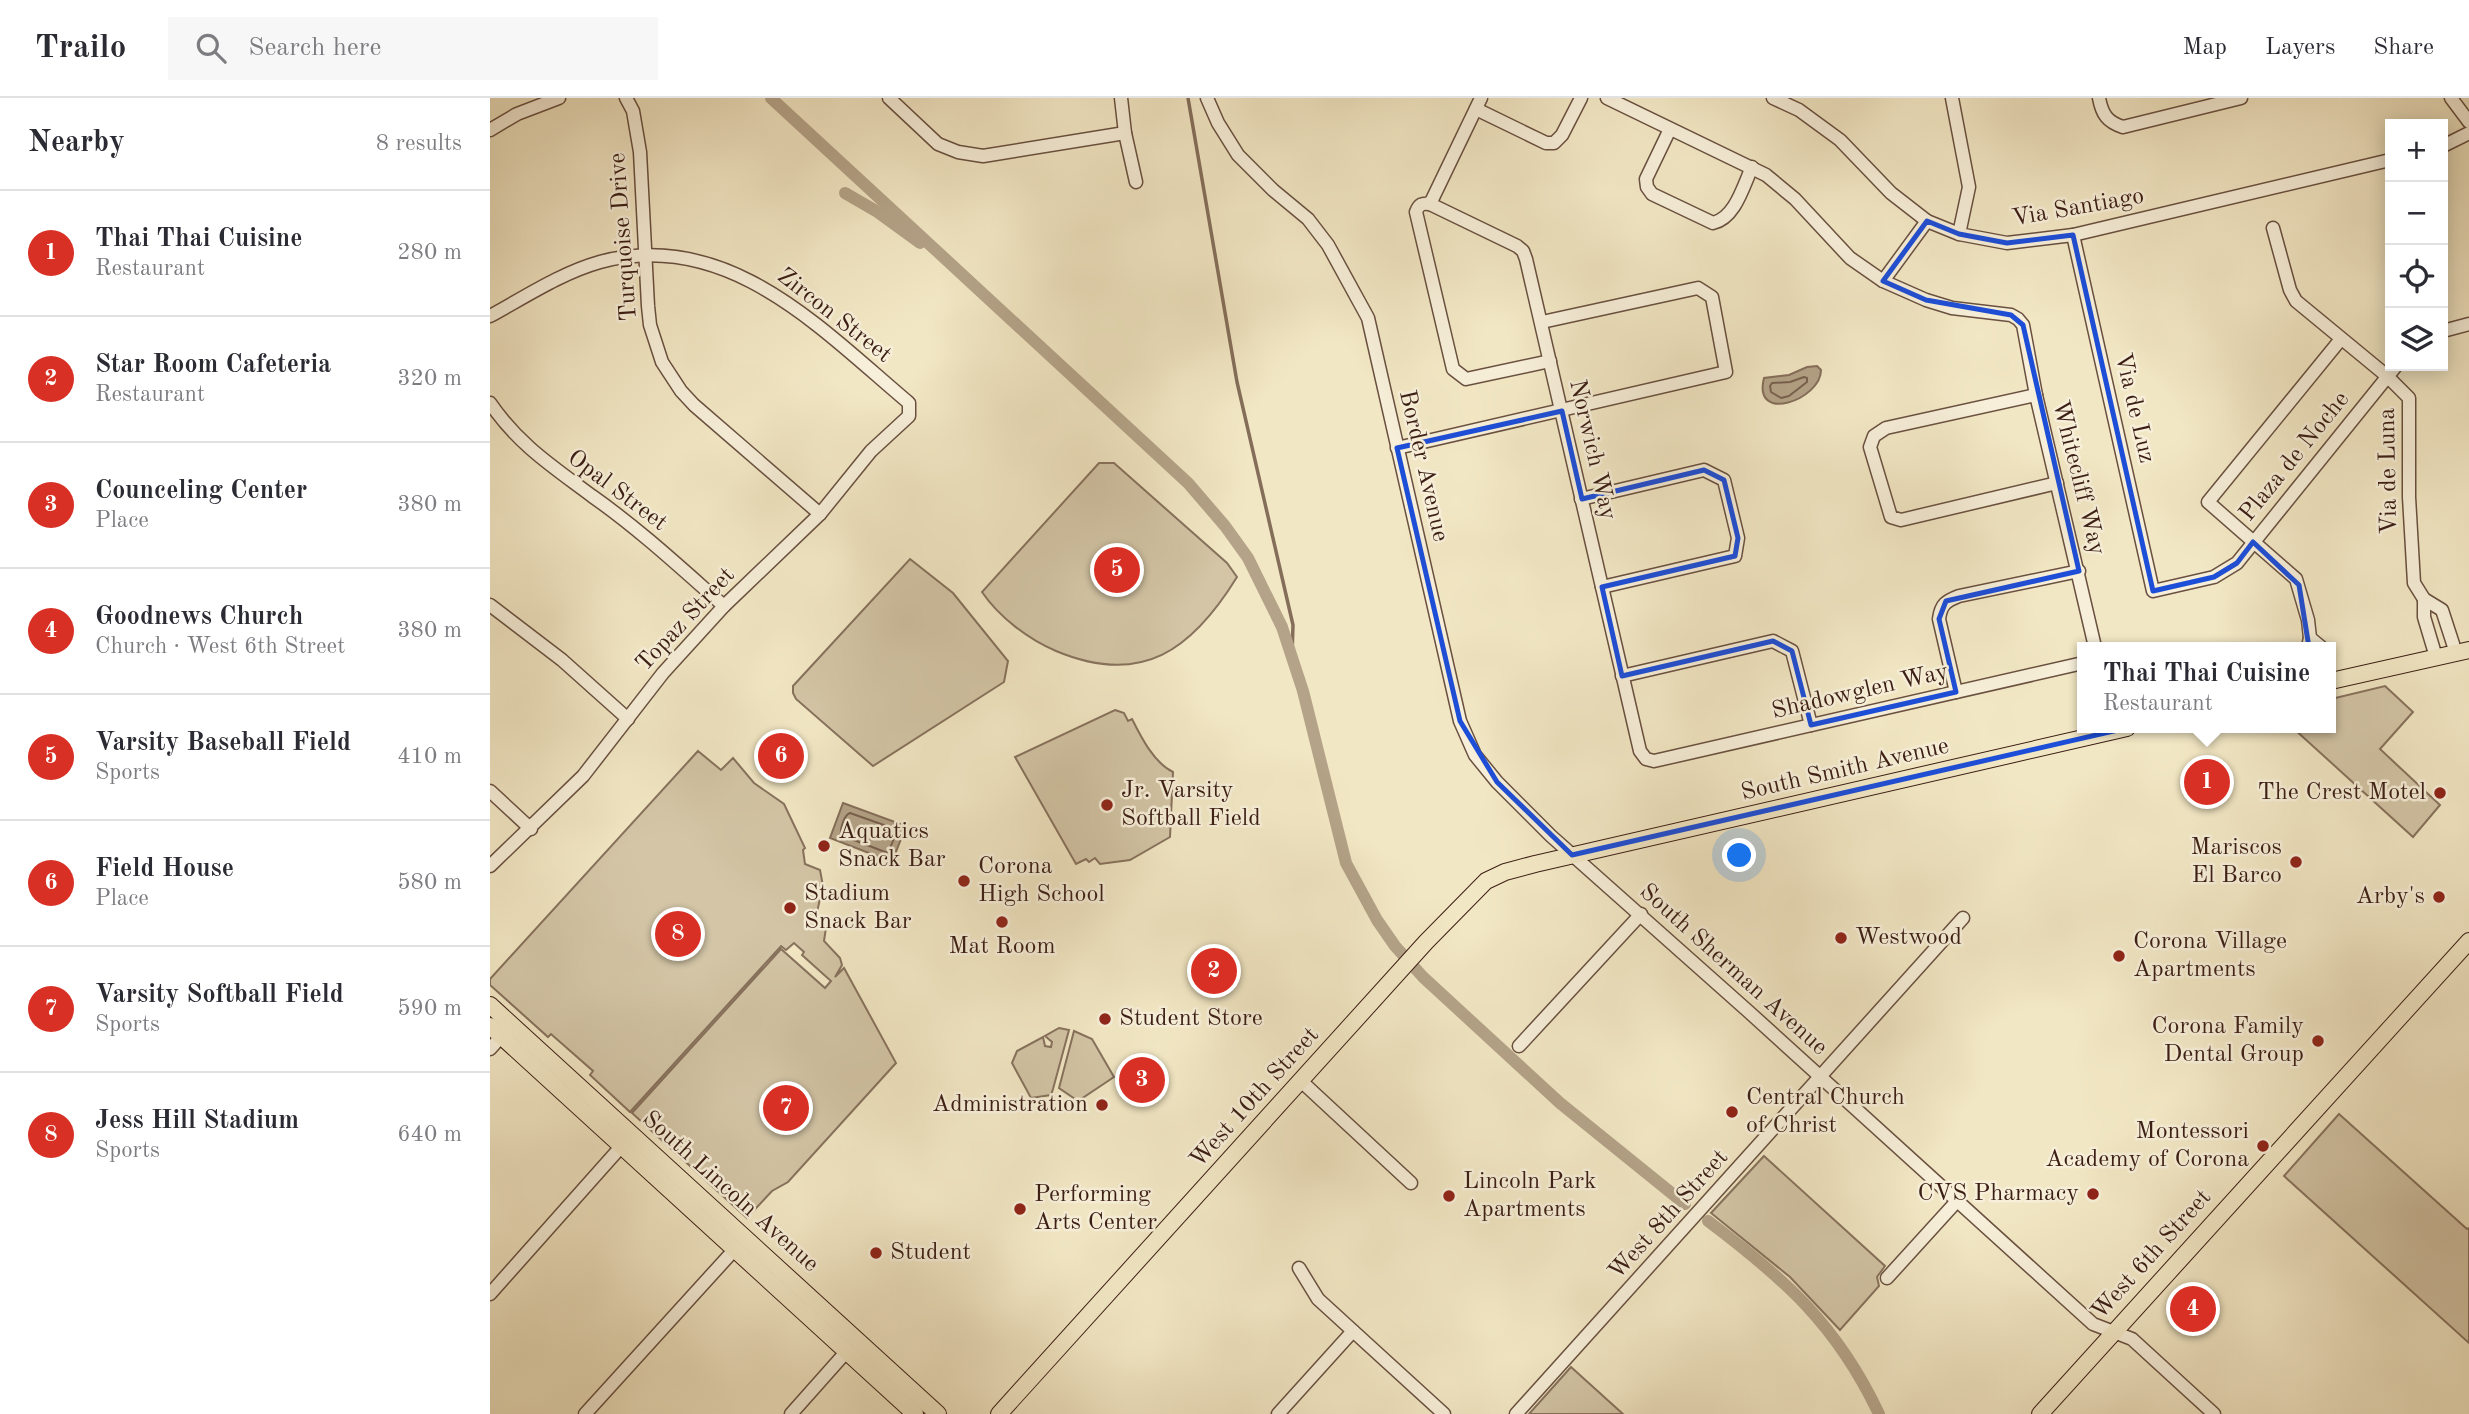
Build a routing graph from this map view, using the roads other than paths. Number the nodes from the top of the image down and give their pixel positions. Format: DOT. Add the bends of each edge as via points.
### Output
graph roads {
  1 [pos="559,98"];
  2 [pos="626,98"];
  3 [pos="889,98"];
  4 [pos="1121,98"];
  5 [pos="1208,98"];
  6 [pos="1581,98"];
  7 [pos="1607,98"];
  8 [pos="1773,98"];
  9 [pos="1952,98"];
  10 [pos="2099,98"];
  11 [pos="2241,98"];
  12 [pos="2451,98"];
  13 [pos="1478,104"];
  14 [pos="2469,122"];
  15 [pos="1670,129"];
  16 [pos="490,130"];
  17 [pos="1125,133"];
  18 [pos="2469,133"];
  19 [pos="2448,144"];
  20 [pos="2385,161"];
  21 [pos="1752,167"];
  22 [pos="1136,182"];
  23 [pos="1430,204"];
  24 [pos="1927,221"];
  25 [pos="2273,228"];
  26 [pos="1959,234"];
  27 [pos="2073,234"];
  28 [pos="646,257"];
  29 [pos="1883,281"];
  30 [pos="490,316"];
  31 [pos="1542,322"];
  32 [pos="2469,324"];
  33 [pos="2448,330"];
  34 [pos="2341,339"];
  35 [pos="1550,361"];
  36 [pos="2385,367"];
  37 [pos="2392,371"];
  38 [pos="2036,395"];
  39 [pos="490,403"];
  40 [pos="909,403"];
  41 [pos="1562,411"];
  42 [pos="1397,448"];
  43 [pos="2057,483"];
  44 [pos="1581,499"];
  45 [pos="820,514"];
  46 [pos="2253,542"];
  47 [pos="2079,571"];
  48 [pos="1602,587"];
  49 [pos="2153,591"];
  50 [pos="2424,599"];
  51 [pos="490,605"];
  52 [pos="724,606"];
  53 [pos="2094,642"];
  54 [pos="2309,642"];
  55 [pos="2463,651"];
  56 [pos="2436,657"];
  57 [pos="2077,664"];
  58 [pos="1622,676"];
  59 [pos="2336,678"];
  60 [pos="1956,692"];
  61 [pos="628,719"];
  62 [pos="1811,725"];
  63 [pos="2105,733"];
  64 [pos="1646,759"];
  65 [pos="490,791"];
  66 [pos="531,829"];
  67 [pos="1572,855"];
  68 [pos="490,866"];
  69 [pos="1641,914"];
  70 [pos="1964,918"];
  71 [pos="2469,942"];
  72 [pos="490,1005"];
  73 [pos="501,1029"];
  74 [pos="1519,1046"];
  75 [pos="490,1049"];
  76 [pos="1821,1077"];
  77 [pos="1301,1082"];
  78 [pos="627,1140"];
  79 [pos="1410,1183"];
  80 [pos="1957,1201"];
  81 [pos="734,1249"];
  82 [pos="1299,1268"];
  83 [pos="1887,1278"];
  84 [pos="490,1294"];
  85 [pos="1353,1331"];
  86 [pos="2113,1332"];
  87 [pos="847,1351"];
  88 [pos="585,1414"];
  89 [pos="791,1414"];
  90 [pos="915,1414"];
  91 [pos="938,1414"];
  92 [pos="999,1414"];
  93 [pos="1278,1414"];
  94 [pos="1444,1414"];
  95 [pos="1516,1414"];
  96 [pos="2040,1414"];
  97 [pos="2214,1414"];
  1 -- 16 [label="street"];
  2 -- 28 [label="street, Turquoise Drive" via="633,111 640,152"];
  3 -- 17 [label="street" via="938,144 983,156"];
  4 -- 17 [label="street"];
  5 -- 42 [label="street, Border Avenue" via="1238,155 1308,219 1350,283 1368,318"];
  6 -- 13 [label="street" via="1554,143 1546,143"];
  7 -- 15 [label="street"];
  8 -- 24 [label="street, Via Santiago" via="1840,140 1891,193"];
  9 -- 26 [label="street" via="1969,187"];
  10 -- 11 [label="street" via="2102,113 2111,124 2123,127"];
  12 -- 14 [label="street"];
  13 -- 23 [label="street"];
  15 -- 21 [label="street"];
  15 -- 21 [label="street" via="1646,180 1647,187 1652,194 1700,217 1713,223 1722,221"];
  17 -- 22 [label="street"];
  18 -- 19 [label="street"];
  20 -- 27 [label="street, Via Santiago"];
  21 -- 29 [label="street" via="1778,184 1850,258"];
  23 -- 31 [label="street, Norwich Way" via="1523,251"];
  23 -- 35 [label="street" via="1419,206 1416,219 1453,369 1466,380"];
  24 -- 26 [label="street, Via Santiago"];
  24 -- 29 [label="street"];
  25 -- 34 [label="street, Via de Luna" via="2296,301"];
  26 -- 27 [label="street, Via Santiago" via="2007,243"];
  27 -- 49 [label="street, Via de Luz"];
  28 -- 30 [label="street, Zircon Street" via="613,259 579,270"];
  28 -- 40 [label="street, Zircon Street" via="705,262 756,282 802,312"];
  28 -- 45 [label="street, Turquoise Drive" via="650,325 671,377 694,405"];
  29 -- 38 [label="street, Whitecliff Way" via="1951,308 2018,318"];
  31 -- 35 [label="street, Norwich Way"];
  31 -- 41 [label="street" via="1698,288 1712,298 1726,372"];
  32 -- 33 [label="street"];
  34 -- 36 [label="street, Via de Luna"];
  34 -- 46 [label="street" via="2208,502"];
  35 -- 41 [label="street, Norwich Way"];
  37 -- 46 [label="street, Plaza de Noche"];
  37 -- 50 [label="street, Via de Luna" via="2409,398 2413,581"];
  38 -- 43 [label="street, Whitecliff Way"];
  38 -- 43 [label="street" via="1886,428 1874,436 1870,447 1891,517 1901,520"];
  39 -- 52 [label="street, Opal Street" via="526,447 602,503"];
  40 -- 45 [label="street, Topaz Street" via="909,416 871,452"];
  41 -- 42 [label="street"];
  41 -- 44 [label="street, Norwich Way"];
  42 -- 67 [label="street, Border Avenue" via="1460,721 1475,755 1497,782"];
  43 -- 47 [label="street, Whitecliff Way"];
  44 -- 48 [label="street, Norwich Way"];
  44 -- 48 [label="street" via="1704,470 1724,480 1738,538 1735,556"];
  45 -- 52 [label="street, Topaz Street"];
  46 -- 49 [label="street, Plaza de Noche" via="2236,563 2214,577"];
  46 -- 54 [label="street, Plaza de Noche" via="2296,579"];
  47 -- 53 [label="street, Whitecliff Way"];
  47 -- 60 [label="street" via="1946,601 1939,619"];
  48 -- 58 [label="street, Norwich Way"];
  50 -- 55 [label="street, Via de Luna" via="2442,610"];
  50 -- 56 [label="street, Via de Luna" via="2424,617"];
  51 -- 61 [label="street"];
  52 -- 61 [label="street, Topaz Street"];
  55 -- 56 [label="main road"];
  56 -- 59 [label="main road"];
  57 -- 60 [label="street, Shadowglen Way"];
  58 -- 62 [label="street" via="1773,641 1792,651"];
  58 -- 64 [label="street, Norwich Way" via="1640,751"];
  60 -- 62 [label="street, Shadowglen Way"];
  61 -- 66 [label="street, Topaz Street" via="583,776"];
  62 -- 64 [label="street, Shadowglen Way" via="1654,761"];
  63 -- 67 [label="main road, South Smith Avenue"];
  65 -- 66 [label="street"];
  66 -- 68 [label="street, Topaz Street"];
  67 -- 69 [label="street, South Sherman Avenue"];
  67 -- 77 [label="main road, West 10th Street" via="1486,881"];
  69 -- 74 [label="street"];
  69 -- 76 [label="street, South Sherman Avenue"];
  70 -- 76 [label="street, West 8th Street"];
  71 -- 86 [label="main road, West 6th Street"];
  72 -- 73 [label="main road, South Lincoln Avenue"];
  73 -- 75 [label="street"];
  73 -- 78 [label="main road, South Lincoln Avenue"];
  76 -- 80 [label="street, South Sherman Avenue"];
  76 -- 95 [label="street, West 8th Street"];
  77 -- 79 [label="street"];
  77 -- 92 [label="main road, West 10th Street"];
  78 -- 81 [label="main road, South Lincoln Avenue"];
  78 -- 84 [label="street"];
  78 -- 91 [label="main road, South Lincoln Avenue"];
  80 -- 83 [label="street"];
  80 -- 86 [label="street, South Sherman Avenue" via="2093,1324"];
  81 -- 87 [label="main road, South Lincoln Avenue"];
  81 -- 88 [label="street"];
  82 -- 85 [label="street" via="1318,1299"];
  85 -- 93 [label="street"];
  85 -- 94 [label="street"];
  86 -- 96 [label="main road, West 6th Street"];
  86 -- 97 [label="street, South Sherman Avenue" via="2132,1339"];
  87 -- 89 [label="street"];
  87 -- 90 [label="main road, South Lincoln Avenue"];
}
